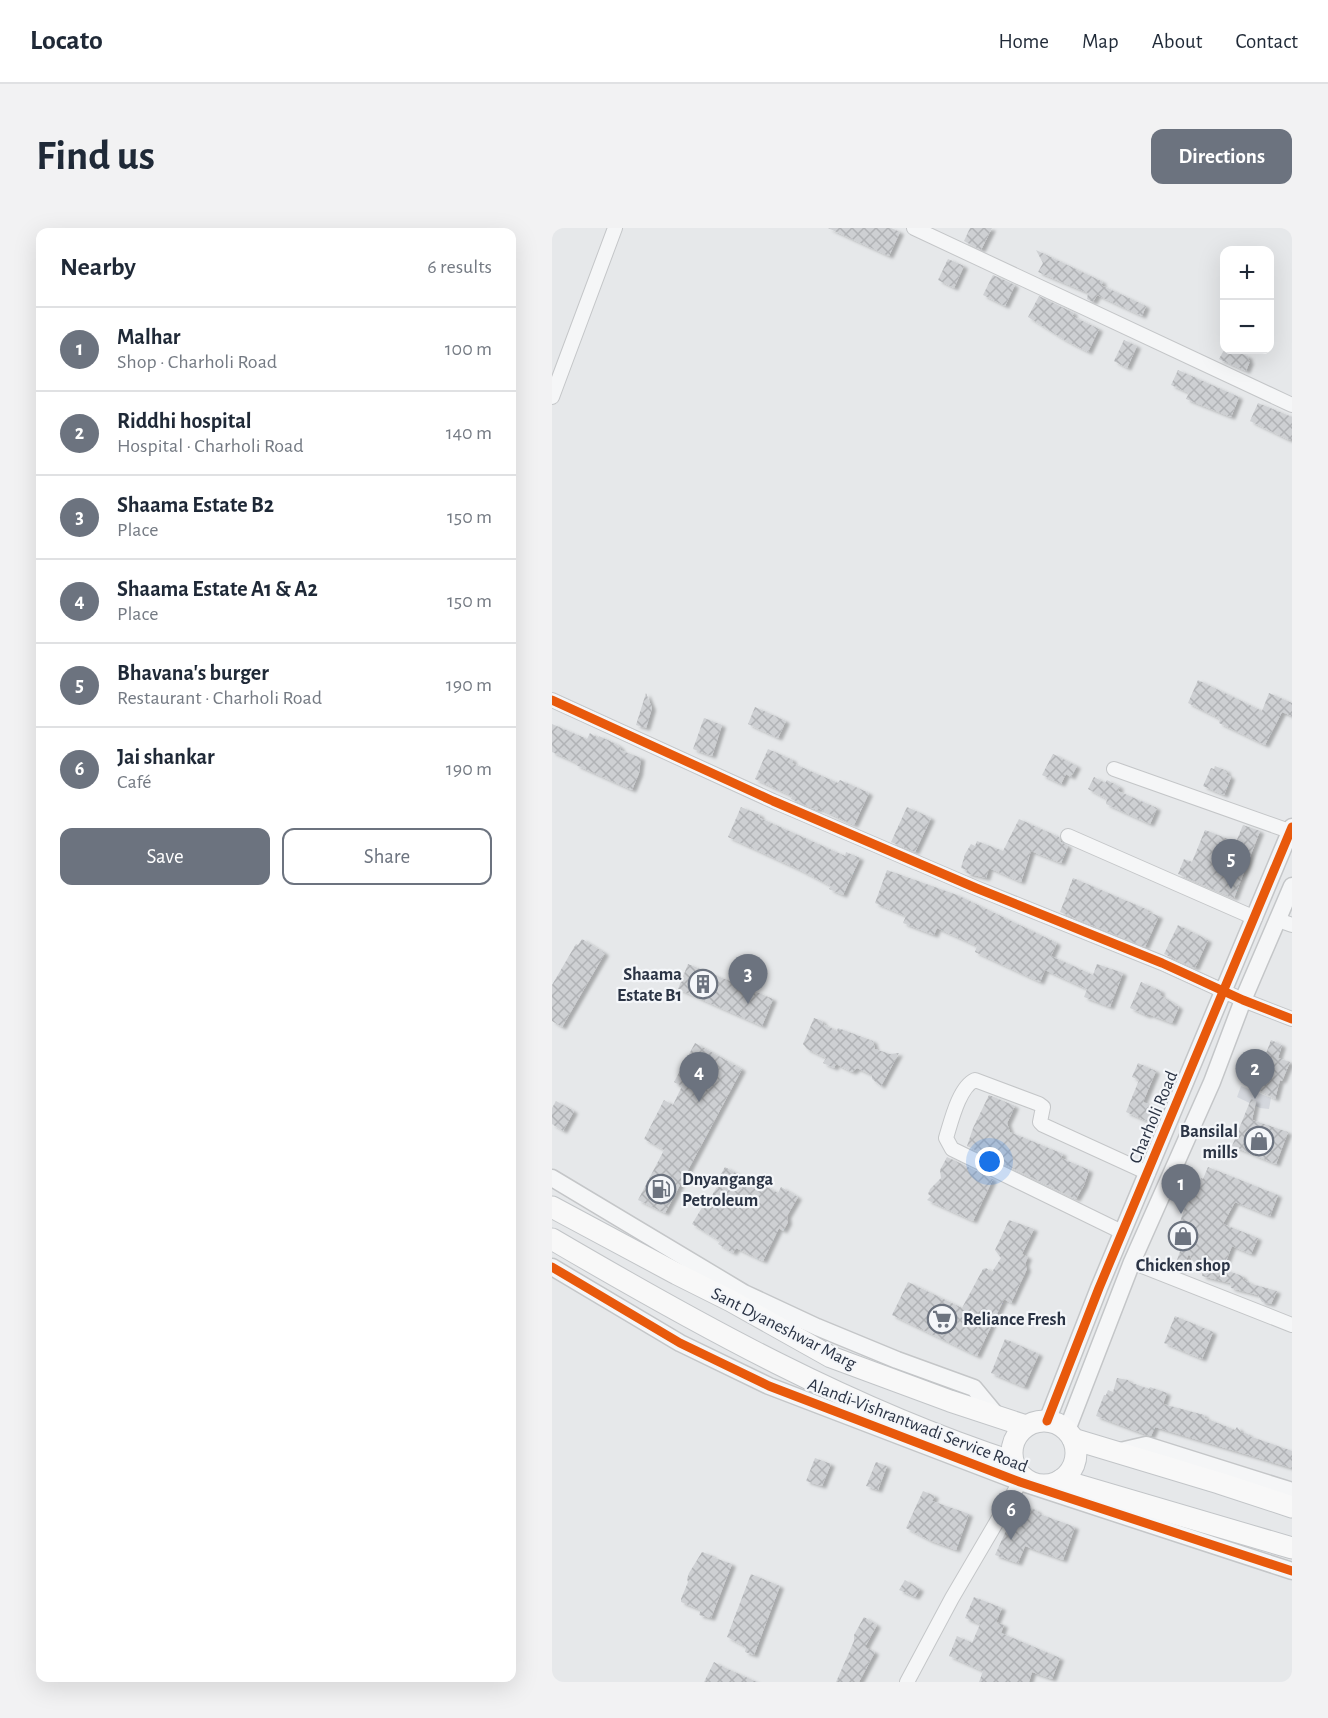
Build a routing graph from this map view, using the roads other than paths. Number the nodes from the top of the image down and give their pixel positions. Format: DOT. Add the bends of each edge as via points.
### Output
graph roads {
  1 [pos="615,228"];
  2 [pos="914,228"];
  3 [pos="552,397"];
  4 [pos="1292,405"];
  5 [pos="552,700"];
  6 [pos="1114,769"];
  7 [pos="1291,830"];
  8 [pos="1068,836"];
  9 [pos="1292,886"];
  10 [pos="1255,918"];
  11 [pos="1285,922"];
  12 [pos="1223,992"];
  13 [pos="1243,1000"];
  14 [pos="1292,1019"];
  15 [pos="1148,1173"];
  16 [pos="552,1178"];
  17 [pos="552,1207"];
  18 [pos="1122,1232"];
  19 [pos="552,1239"];
  20 [pos="1132,1262"];
  21 [pos="552,1267"];
  22 [pos="1086,1322"];
  23 [pos="1292,1325"];
  24 [pos="1105,1331"];
  25 [pos="998,1417"];
  26 [pos="1047,1421"];
  27 [pos="1026,1426"];
  28 [pos="1070,1435"];
  29 [pos="1116,1452"];
  30 [pos="1018,1474"];
  31 [pos="1061,1480"];
  32 [pos="1292,1491"];
  33 [pos="1292,1507"];
  34 [pos="1292,1548"];
  35 [pos="1292,1571"];
  36 [pos="908,1682"];
  1 -- 3 [label="street"];
  2 -- 4 [label="street"];
  5 -- 12 [label="street" via="773,801"];
  6 -- 7 [label="street"];
  7 -- 10 [label="street, Charholi Road"];
  8 -- 10 [label="street"];
  9 -- 11 [label="street"];
  10 -- 12 [label="street, Charholi Road"];
  11 -- 13 [label="street"];
  12 -- 13 [label="street"];
  12 -- 15 [label="street, Charholi Road"];
  13 -- 14 [label="street"];
  13 -- 20 [label="street" via="1208,1092"];
  15 -- 18 [label="street, Charholi Road"];
  15 -- 18 [label="street" via="1042,1125 1039,1104 975,1080 966,1086 946,1138 952,1149"];
  16 -- 25 [label="street, Alandi-Vishrantwadi Service Road" via="744,1293 817,1327 974,1388"];
  17 -- 25 [label="main road, Sant Dyaneshwar Marg" via="831,1357"];
  18 -- 22 [label="street, Charholi Road"];
  19 -- 30 [label="main road, Sant Dyaneshwar Marg" via="727,1338 846,1396 980,1451"];
  20 -- 23 [label="street"];
  20 -- 24 [label="street"];
  21 -- 30 [label="street, Alandi-Vishrantwadi Service Road" via="730,1369"];
  22 -- 24 [label="street"];
  22 -- 26 [label="street, Charholi Road"];
  24 -- 28 [label="street"];
  25 -- 27 [label="main road, Sant Dyaneshwar Marg"];
  26 -- 27 [label="main road"];
  26 -- 28 [label="main road" via="1058,1424"];
  27 -- 30 [label="main road" via="1018,1432 1011,1452"];
  28 -- 29 [label="main road"];
  28 -- 31 [label="main road" via="1076,1450 1075,1461"];
  29 -- 32 [label="street" via="1146,1445"];
  29 -- 33 [label="main road"];
  30 -- 31 [label="main road" via="1034,1484"];
  30 -- 35 [label="street, Alandi-Vishrantwadi Service Road"];
  30 -- 36 [label="street"];
  31 -- 34 [label="main road"];
}
